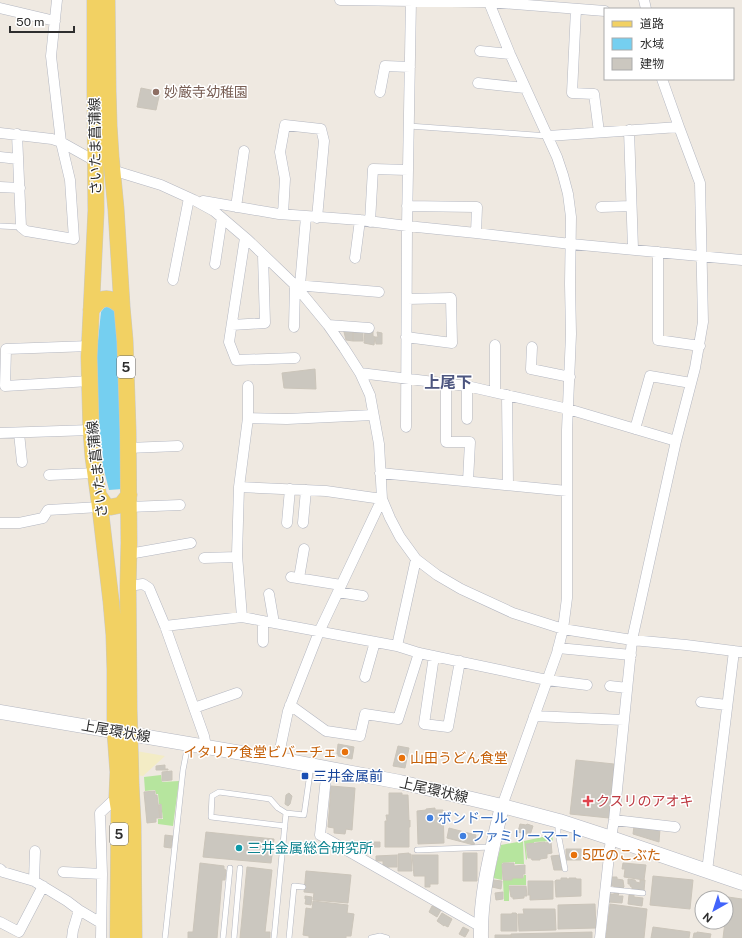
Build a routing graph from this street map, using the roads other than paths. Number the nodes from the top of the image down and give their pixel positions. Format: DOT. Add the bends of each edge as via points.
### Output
graph roads {
  1 [pos="57,0"];
  2 [pos="95,0"];
  3 [pos="107,0"];
  4 [pos="340,0"];
  5 [pos="349,0"];
  6 [pos="380,0"];
  7 [pos="411,1"];
  8 [pos="488,1"];
  9 [pos="542,3"];
  10 [pos="0,8"];
  11 [pos="576,9"];
  12 [pos="604,11"];
  13 [pos="54,20"];
  14 [pos="480,51"];
  15 [pos="510,54"];
  16 [pos="410,67"];
  17 [pos="662,80"];
  18 [pos="478,83"];
  19 [pos="525,88"];
  20 [pos="380,92"];
  21 [pos="409,126"];
  22 [pos="679,127"];
  23 [pos="629,130"];
  24 [pos="0,132"];
  25 [pos="599,132"];
  26 [pos="17,134"];
  27 [pos="548,136"];
  28 [pos="61,142"];
  29 [pos="244,151"];
  30 [pos="0,158"];
  31 [pos="18,159"];
  32 [pos="95,161"];
  33 [pos="112,170"];
  34 [pos="408,170"];
  35 [pos="0,186"];
  36 [pos="20,188"];
  37 [pos="192,199"];
  38 [pos="407,206"];
  39 [pos="631,206"];
  40 [pos="236,207"];
  41 [pos="601,207"];
  42 [pos="283,214"];
  43 [pos="306,217"];
  44 [pos="222,218"];
  45 [pos="317,218"];
  46 [pos="365,221"];
  47 [pos="0,226"];
  48 [pos="407,226"];
  49 [pos="21,227"];
  50 [pos="476,233"];
  51 [pos="245,238"];
  52 [pos="571,244"];
  53 [pos="633,249"];
  54 [pos="658,252"];
  55 [pos="263,255"];
  56 [pos="702,256"];
  57 [pos="355,258"];
  58 [pos="742,260"];
  59 [pos="214,264"];
  60 [pos="173,280"];
  61 [pos="297,285"];
  62 [pos="379,292"];
  63 [pos="407,299"];
  64 [pos="122,307"];
  65 [pos="91,310"];
  66 [pos="232,325"];
  67 [pos="328,325"];
  68 [pos="294,328"];
  69 [pos="369,328"];
  70 [pos="406,337"];
  71 [pos="495,345"];
  72 [pos="90,346"];
  73 [pos="700,346"];
  74 [pos="532,347"];
  75 [pos="295,358"];
  76 [pos="360,373"];
  77 [pos="570,377"];
  78 [pos="406,378"];
  79 [pos="90,381"];
  80 [pos="446,383"];
  81 [pos="691,384"];
  82 [pos="248,386"];
  83 [pos="467,386"];
  84 [pos="495,392"];
  85 [pos="507,395"];
  86 [pos="568,409"];
  87 [pos="374,415"];
  88 [pos="248,418"];
  89 [pos="467,419"];
  90 [pos="406,427"];
  91 [pos="635,429"];
  92 [pos="91,430"];
  93 [pos="0,433"];
  94 [pos="18,433"];
  95 [pos="676,441"];
  96 [pos="178,446"];
  97 [pos="128,448"];
  98 [pos="22,462"];
  99 [pos="96,473"];
  100 [pos="380,473"];
  101 [pos="49,475"];
  102 [pos="468,481"];
  103 [pos="508,485"];
  104 [pos="240,487"];
  105 [pos="290,489"];
  106 [pos="306,490"];
  107 [pos="567,491"];
  108 [pos="382,499"];
  109 [pos="129,501"];
  110 [pos="99,502"];
  111 [pos="180,505"];
  112 [pos="0,523"];
  113 [pos="287,523"];
  114 [pos="303,523"];
  115 [pos="191,543"];
  116 [pos="304,549"];
  117 [pos="129,554"];
  118 [pos="204,558"];
  119 [pos="237,558"];
  120 [pos="416,559"];
  121 [pos="128,586"];
  122 [pos="340,589"];
  123 [pos="269,594"];
  124 [pos="363,596"];
  125 [pos="242,617"];
  126 [pos="263,621"];
  127 [pos="274,623"];
  128 [pos="165,626"];
  129 [pos="563,629"];
  130 [pos="319,632"];
  131 [pos="632,640"];
  132 [pos="263,642"];
  133 [pos="375,642"];
  134 [pos="397,646"];
  135 [pos="558,648"];
  136 [pos="738,652"];
  137 [pos="419,653"];
  138 [pos="631,654"];
  139 [pos="434,656"];
  140 [pos="460,661"];
  141 [pos="365,677"];
  142 [pos="547,680"];
  143 [pos="587,685"];
  144 [pos="610,686"];
  145 [pos="627,688"];
  146 [pos="237,693"];
  147 [pos="701,702"];
  148 [pos="290,705"];
  149 [pos="727,705"];
  150 [pos="194,708"];
  151 [pos="0,712"];
  152 [pos="534,716"];
  153 [pos="624,720"];
  154 [pos="122,732"];
  155 [pos="188,743"];
  156 [pos="206,746"];
  157 [pos="278,759"];
  158 [pos="311,765"];
  159 [pos="327,768"];
  160 [pos="117,797"];
  161 [pos="502,806"];
  162 [pos="286,813"];
  163 [pos="614,820"];
  164 [pos="558,821"];
  165 [pos="285,826"];
  166 [pos="675,827"];
  167 [pos="611,838"];
  168 [pos="492,847"];
  169 [pos="417,850"];
  170 [pos="35,851"];
  171 [pos="230,868"];
  172 [pos="240,868"];
  173 [pos="0,869"];
  174 [pos="565,869"];
  175 [pos="707,871"];
  176 [pos="63,872"];
  177 [pos="102,874"];
  178 [pos="34,881"];
  179 [pos="742,883"];
  180 [pos="43,886"];
  181 [pos="303,887"];
  182 [pos="606,889"];
  183 [pos="643,893"];
  184 [pos="79,910"];
  185 [pos="0,922"];
  186 [pos="100,923"];
  187 [pos="481,932"];
  188 [pos="72,938"];
  189 [pos="101,938"];
  190 [pos="118,938"];
  191 [pos="134,938"];
  192 [pos="165,938"];
  193 [pos="223,938"];
  194 [pos="234,938"];
  195 [pos="274,938"];
  196 [pos="289,938"];
  197 [pos="372,938"];
  198 [pos="387,938"];
  199 [pos="600,938"];
  1 -- 13 [label="street"];
  2 -- 32 [label="main road, さいたま菖蒲線 / 5"];
  3 -- 33 [label="main road, さいたま菖蒲線 / 5"];
  4 -- 5 [label="street"];
  5 -- 6 [label="street"];
  6 -- 7 [label="street"];
  7 -- 8 [label="street"];
  7 -- 16 [label="street"];
  8 -- 9 [label="street"];
  8 -- 15 [label="street"];
  9 -- 11 [label="street"];
  10 -- 13 [label="street"];
  11 -- 12 [label="street"];
  11 -- 25 [label="street" via="572,94 594,94"];
  13 -- 28 [label="street" via="51,56"];
  14 -- 15 [label="street"];
  15 -- 19 [label="street"];
  16 -- 20 [label="street" via="385,66"];
  16 -- 21 [label="street"];
  17 -- 22 [label="street"];
  18 -- 19 [label="street"];
  19 -- 27 [label="street"];
  21 -- 27 [label="lane"];
  21 -- 34 [label="street"];
  22 -- 23 [label="street"];
  22 -- 56 [label="street" via="700,184"];
  23 -- 25 [label="street"];
  23 -- 39 [label="street"];
  24 -- 26 [label="street"];
  25 -- 27 [label="street"];
  26 -- 28 [label="street"];
  26 -- 31 [label="street"];
  27 -- 52 [label="street" via="568,194"];
  28 -- 32 [label="street"];
  28 -- 49 [label="street" via="70,180 74,239 26,231"];
  29 -- 40 [label="street"];
  30 -- 31 [label="street"];
  31 -- 36 [label="street"];
  32 -- 65 [label="main road, さいたま菖蒲線 / 5" via="96,211"];
  33 -- 37 [label="street" via="161,185"];
  33 -- 64 [label="main road, さいたま菖蒲線 / 5"];
  34 -- 38 [label="street"];
  34 -- 46 [label="street" via="373,169"];
  35 -- 36 [label="street"];
  36 -- 49 [label="street"];
  37 -- 40 [label="street"];
  37 -- 44 [label="street"];
  37 -- 60 [label="street"];
  38 -- 48 [label="street"];
  38 -- 50 [label="street" via="477,207"];
  39 -- 41 [label="street"];
  39 -- 53 [label="street"];
  40 -- 42 [label="street"];
  42 -- 43 [label="street"];
  42 -- 45 [label="street" via="285,179 280,152 285,125 320,129 324,140"];
  43 -- 45 [label="street"];
  43 -- 61 [label="street"];
  44 -- 51 [label="street"];
  44 -- 59 [label="street"];
  45 -- 46 [label="street"];
  46 -- 48 [label="street"];
  46 -- 57 [label="street"];
  47 -- 49 [label="lane"];
  48 -- 50 [label="street"];
  48 -- 63 [label="street"];
  50 -- 52 [label="street"];
  51 -- 55 [label="street"];
  51 -- 66 [label="street"];
  52 -- 53 [label="street"];
  52 -- 77 [label="street"];
  53 -- 54 [label="street"];
  54 -- 56 [label="street"];
  54 -- 73 [label="street" via="658,340"];
  55 -- 61 [label="street"];
  55 -- 66 [label="street" via="265,323"];
  56 -- 58 [label="street"];
  56 -- 73 [label="street" via="703,322"];
  61 -- 62 [label="street"];
  61 -- 67 [label="street"];
  61 -- 68 [label="street"];
  63 -- 70 [label="street"];
  63 -- 70 [label="street" via="451,298 452,343"];
  64 -- 65 [label="main road" via="108,299 100,300"];
  64 -- 97 [label="main road, さいたま菖蒲線 / 5"];
  65 -- 72 [label="main road, さいたま菖蒲線 / 5"];
  66 -- 75 [label="street" via="229,342 236,360"];
  67 -- 69 [label="street"];
  67 -- 76 [label="street"];
  70 -- 78 [label="street"];
  71 -- 84 [label="street"];
  72 -- 79 [label="main road, さいたま菖蒲線 / 5"];
  72 -- 79 [label="street" via="6,349 5,386"];
  73 -- 81 [label="street"];
  74 -- 77 [label="street" via="531,368"];
  76 -- 78 [label="street"];
  76 -- 87 [label="street" via="370,395"];
  77 -- 86 [label="street"];
  78 -- 80 [label="street"];
  78 -- 90 [label="street"];
  79 -- 92 [label="main road, さいたま菖蒲線 / 5"];
  80 -- 83 [label="street"];
  80 -- 102 [label="street" via="446,442 470,442"];
  81 -- 91 [label="street" via="650,376"];
  81 -- 95 [label="street"];
  82 -- 88 [label="street"];
  83 -- 84 [label="street"];
  83 -- 89 [label="street"];
  84 -- 85 [label="street"];
  85 -- 86 [label="street"];
  85 -- 103 [label="street"];
  86 -- 91 [label="street"];
  86 -- 107 [label="street"];
  87 -- 88 [label="street"];
  87 -- 100 [label="street"];
  88 -- 104 [label="street"];
  91 -- 95 [label="street"];
  92 -- 94 [label="street"];
  92 -- 99 [label="main road, さいたま菖蒲線 / 5"];
  93 -- 94 [label="street"];
  94 -- 98 [label="street"];
  95 -- 131 [label="street"];
  96 -- 97 [label="street"];
  97 -- 109 [label="main road, さいたま菖蒲線 / 5"];
  99 -- 101 [label="street"];
  99 -- 110 [label="main road, さいたま菖蒲線 / 5"];
  100 -- 102 [label="street"];
  100 -- 108 [label="street"];
  102 -- 103 [label="street"];
  103 -- 107 [label="street"];
  104 -- 105 [label="street"];
  104 -- 119 [label="street"];
  105 -- 106 [label="street"];
  105 -- 113 [label="street"];
  106 -- 108 [label="street"];
  106 -- 114 [label="street"];
  107 -- 129 [label="street" via="567,598"];
  108 -- 120 [label="street" via="400,537"];
  108 -- 122 [label="street"];
  109 -- 110 [label="main road" via="111,507"];
  109 -- 111 [label="street"];
  109 -- 117 [label="main road, さいたま菖蒲線 / 5"];
  110 -- 112 [label="street" via="48,510 43,518 19,523"];
  110 -- 154 [label="main road, さいたま菖蒲線 / 5"];
  115 -- 117 [label="street"];
  116 -- 122 [label="street" via="295,577"];
  117 -- 121 [label="main road, さいたま菖蒲線 / 5"];
  118 -- 119 [label="street"];
  119 -- 125 [label="street"];
  120 -- 129 [label="street" via="461,589 514,613"];
  120 -- 134 [label="street"];
  121 -- 128 [label="street" via="143,584 149,588"];
  121 -- 154 [label="main road, さいたま菖蒲線 / 5"];
  122 -- 124 [label="street"];
  122 -- 130 [label="street"];
  123 -- 127 [label="street"];
  125 -- 126 [label="street"];
  125 -- 128 [label="street"];
  126 -- 127 [label="street"];
  126 -- 132 [label="street"];
  127 -- 130 [label="street"];
  128 -- 150 [label="street"];
  129 -- 131 [label="street"];
  129 -- 135 [label="street"];
  130 -- 133 [label="street"];
  130 -- 148 [label="street"];
  131 -- 136 [label="street"];
  131 -- 138 [label="street"];
  133 -- 134 [label="street"];
  133 -- 141 [label="street"];
  134 -- 137 [label="street"];
  135 -- 138 [label="street"];
  135 -- 142 [label="street"];
  136 -- 149 [label="street"];
  137 -- 139 [label="street"];
  137 -- 148 [label="street" via="398,719 365,714 360,736 326,730"];
  138 -- 145 [label="street"];
  139 -- 140 [label="street"];
  139 -- 140 [label="street" via="424,724 448,727"];
  140 -- 142 [label="street"];
  142 -- 143 [label="street"];
  142 -- 152 [label="street"];
  144 -- 145 [label="street"];
  145 -- 153 [label="street"];
  146 -- 150 [label="street"];
  147 -- 149 [label="street"];
  148 -- 157 [label="street"];
  149 -- 175 [label="street"];
  150 -- 156 [label="street"];
  151 -- 154 [label="main road, 上尾環状線"];
  152 -- 153 [label="street"];
  152 -- 161 [label="street"];
  153 -- 163 [label="street"];
  154 -- 155 [label="main road, 上尾環状線"];
  154 -- 160 [label="main road, さいたま菖蒲線 / 5"];
  154 -- 191 [label="main road, さいたま菖蒲線 / 5" via="133,838"];
  155 -- 156 [label="main road, 上尾環状線"];
  155 -- 192 [label="lane"];
  156 -- 157 [label="main road, 上尾環状線"];
  157 -- 158 [label="main road, 上尾環状線"];
  158 -- 159 [label="main road, 上尾環状線"];
  158 -- 162 [label="lane" via="304,815"];
  159 -- 161 [label="main road, 上尾環状線"];
  159 -- 187 [label="street" via="320,835"];
  160 -- 177 [label="street" via="100,813"];
  160 -- 190 [label="main road, さいたま菖蒲線 / 5"];
  161 -- 164 [label="main road, 上尾環状線"];
  161 -- 168 [label="main road"];
  162 -- 165 [label="lane"];
  162 -- 165 [label="lane" via="270,799 219,792 212,796 211,816"];
  163 -- 166 [label="street"];
  163 -- 167 [label="street"];
  164 -- 167 [label="main road, 上尾環状線"];
  164 -- 174 [label="lane"];
  165 -- 195 [label="lane"];
  167 -- 175 [label="main road, 上尾環状線"];
  167 -- 182 [label="street"];
  168 -- 169 [label="lane"];
  168 -- 187 [label="main road" via="484,892"];
  170 -- 178 [label="street"];
  171 -- 193 [label="lane"];
  172 -- 194 [label="lane"];
  173 -- 178 [label="street"];
  175 -- 179 [label="main road, 上尾環状線"];
  176 -- 177 [label="street"];
  177 -- 186 [label="street"];
  178 -- 180 [label="street"];
  180 -- 184 [label="street"];
  180 -- 185 [label="street" via="19,932"];
  181 -- 196 [label="lane" via="294,886"];
  182 -- 183 [label="lane"];
  182 -- 199 [label="street"];
  184 -- 186 [label="street"];
  184 -- 188 [label="street"];
  186 -- 189 [label="street"];
  197 -- 198 [label="lane"];
}
